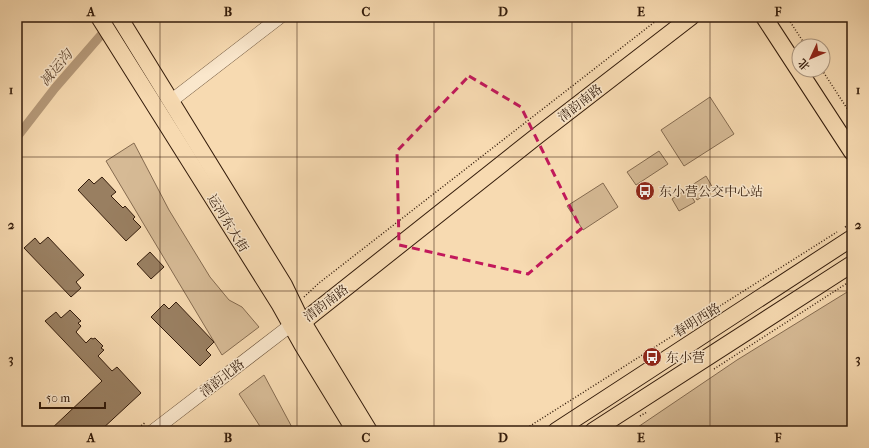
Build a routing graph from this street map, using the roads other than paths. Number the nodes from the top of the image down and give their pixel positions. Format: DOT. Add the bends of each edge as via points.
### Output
graph roads {
  1 [pos="99,17"];
  2 [pos="119,17"];
  3 [pos="280,17"];
  4 [pos="676,17"];
  5 [pos="691,17"];
  6 [pos="764,17"];
  7 [pos="777,17"];
  8 [pos="791,39"];
  9 [pos="816,78"];
  10 [pos="171,101"];
  11 [pos="852,134"];
  12 [pos="852,152"];
  13 [pos="845,232"];
  14 [pos="852,264"];
  15 [pos="296,316"];
  16 [pos="153,431"];
  17 [pos="355,431"];
  18 [pos="369,431"];
  19 [pos="556,431"];
  20 [pos="593,431"];
  1 -- 15 [label="main road, 运河东大街" via="280,305"];
  2 -- 10 [label="main road, 运河东大街"];
  3 -- 10 [label="street"];
  4 -- 15 [label="main road, 清韵南路" via="324,291"];
  5 -- 15 [label="main road, 清韵南路" via="525,146"];
  6 -- 12 [label="main road"];
  7 -- 8 [label="main road"];
  9 -- 11 [label="main road"];
  10 -- 15 [label="main road, 运河东大街" via="284,286"];
  13 -- 19 [label="main road, 春明西路"];
  14 -- 20 [label="main road"];
  15 -- 16 [label="street, 清韵北路"];
  15 -- 17 [label="main road, 运河东大街"];
  15 -- 18 [label="main road, 运河东大街"];
}
